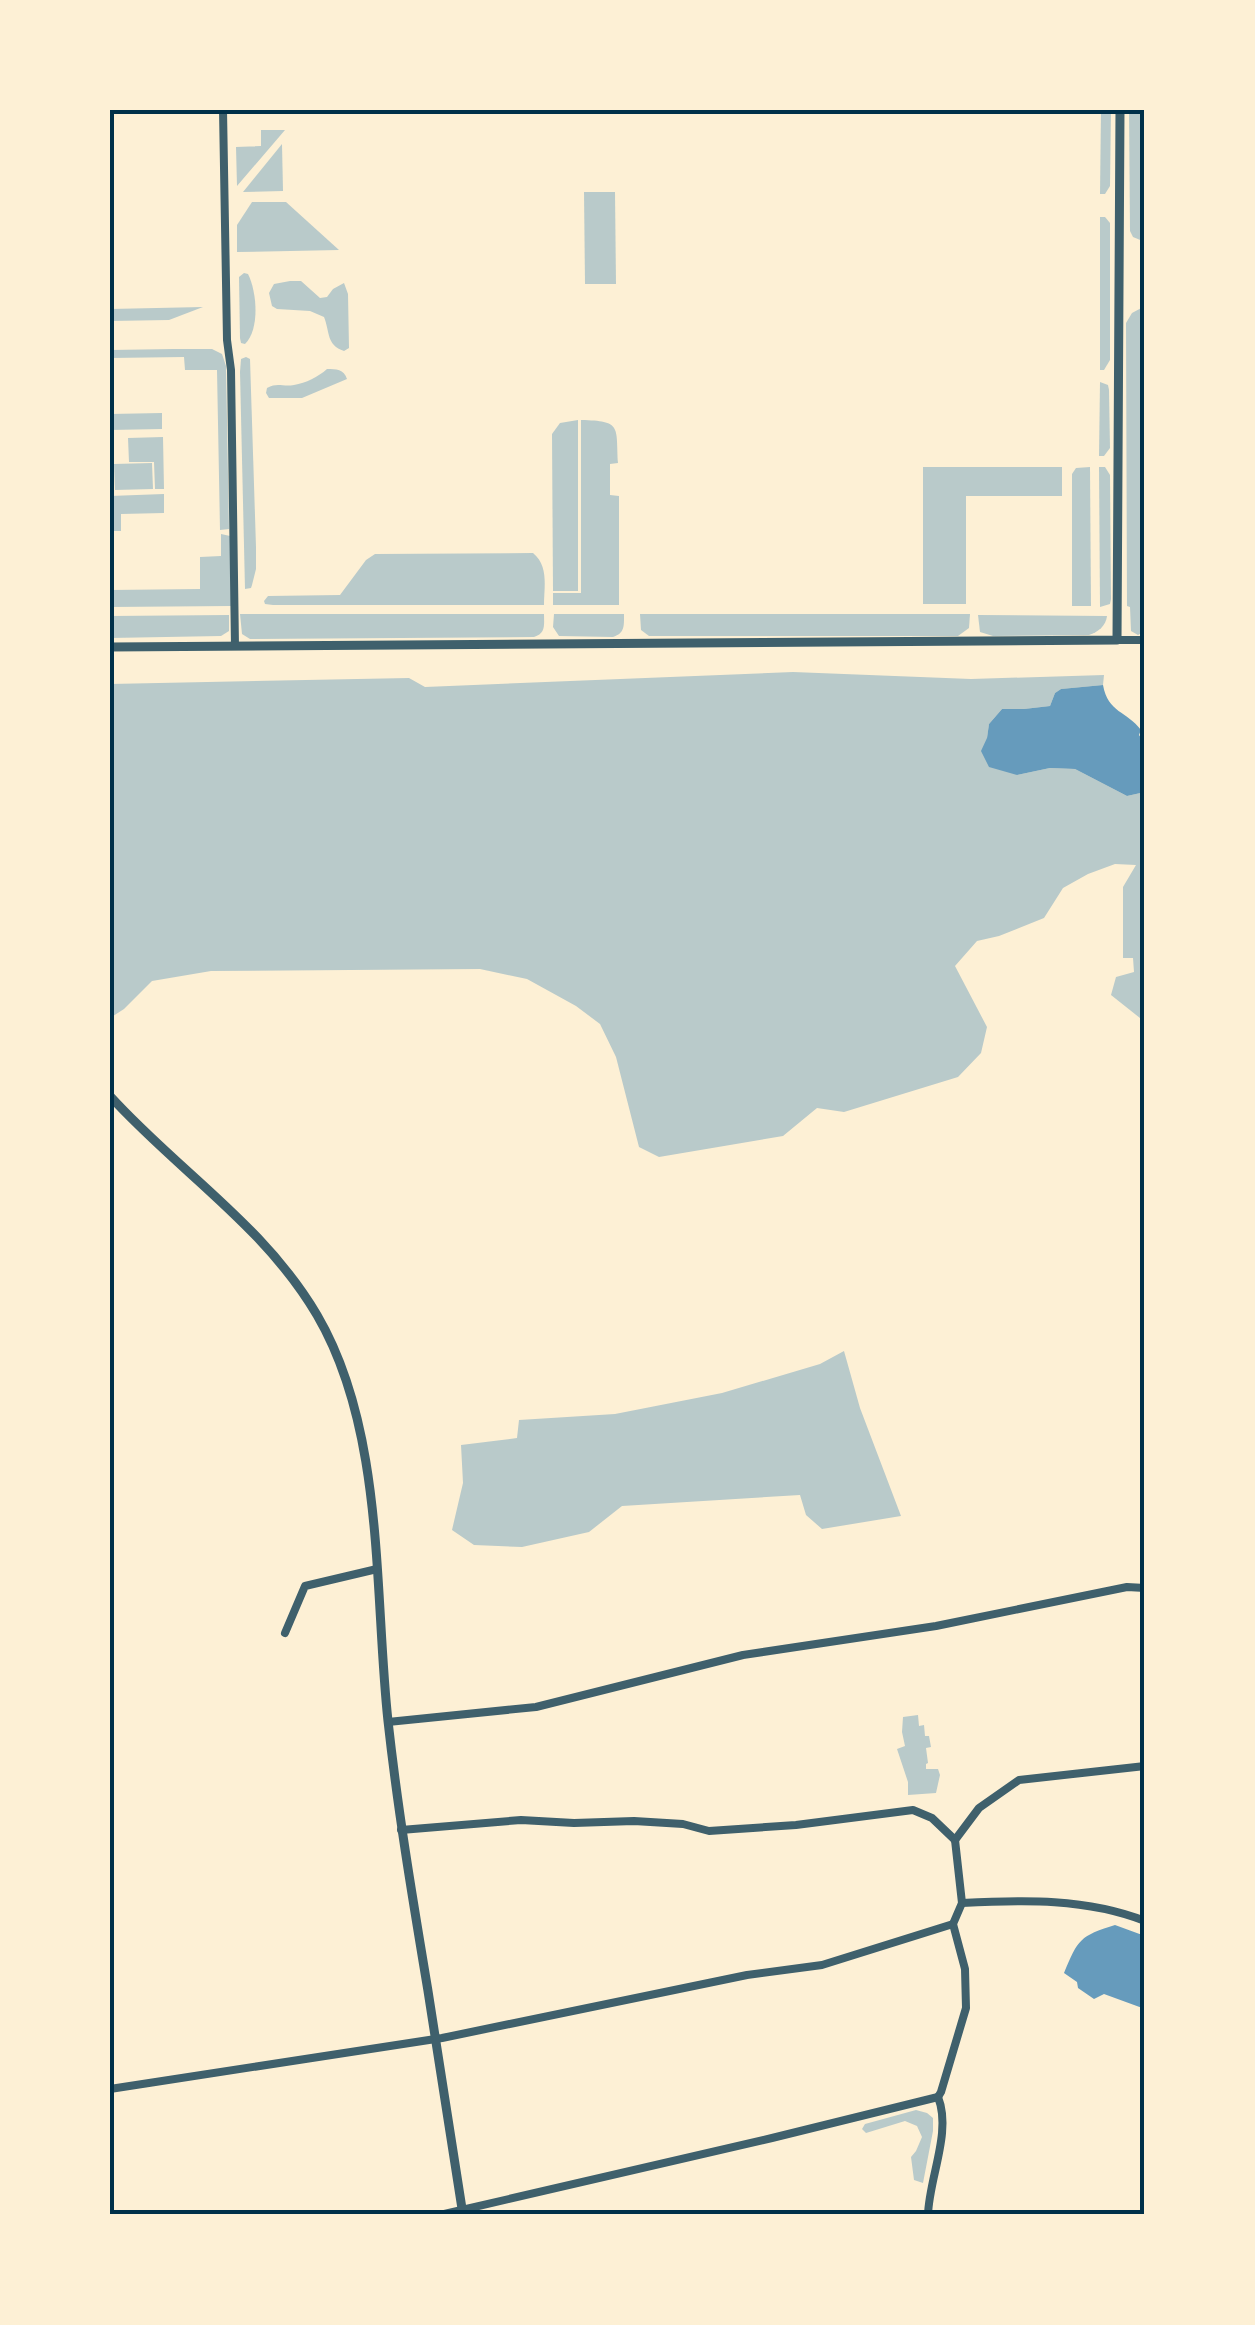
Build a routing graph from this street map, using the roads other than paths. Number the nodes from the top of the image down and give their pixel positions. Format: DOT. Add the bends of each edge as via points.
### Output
graph roads {
  1 [pos="223,110"];
  2 [pos="1120,110"];
  3 [pos="1117,640"];
  4 [pos="1145,640"];
  5 [pos="110,646"];
  6 [pos="235,646"];
  7 [pos="110,1096"];
  8 [pos="377,1569"];
  9 [pos="1145,1588"];
  10 [pos="285,1633"];
  11 [pos="388,1722"];
  12 [pos="1145,1766"];
  13 [pos="402,1830"];
  14 [pos="955,1840"];
  15 [pos="962,1903"];
  16 [pos="1145,1921"];
  17 [pos="952,1924"];
  18 [pos="435,2039"];
  19 [pos="110,2089"];
  20 [pos="938,2097"];
  21 [pos="463,2213"];
  22 [pos="440,2215"];
  23 [pos="928,2215"];
  1 -- 6 [label="street"];
  2 -- 3 [label="street"];
  3 -- 4 [label="street"];
  3 -- 6 [label="street"];
  5 -- 6 [label="street"];
  7 -- 8 [label="street" via="248,1226 319,1317 357,1423"];
  8 -- 10 [label="street" via="305,1586"];
  8 -- 11 [label="street"];
  9 -- 11 [label="street" via="742,1654 536,1707"];
  11 -- 13 [label="street"];
  12 -- 14 [label="street" via="1019,1780 978,1808"];
  13 -- 14 [label="street" via="521,1820 683,1824 709,1832 913,1810"];
  13 -- 18 [label="street"];
  14 -- 15 [label="street"];
  15 -- 16 [label="street" via="1056,1901"];
  15 -- 17 [label="street"];
  17 -- 18 [label="street" via="822,1965"];
  17 -- 20 [label="street" via="965,1968 966,2008"];
  18 -- 19 [label="street"];
  18 -- 21 [label="street"];
  20 -- 21 [label="street"];
  20 -- 23 [label="street" via="943,2124"];
  21 -- 22 [label="street"];
}
